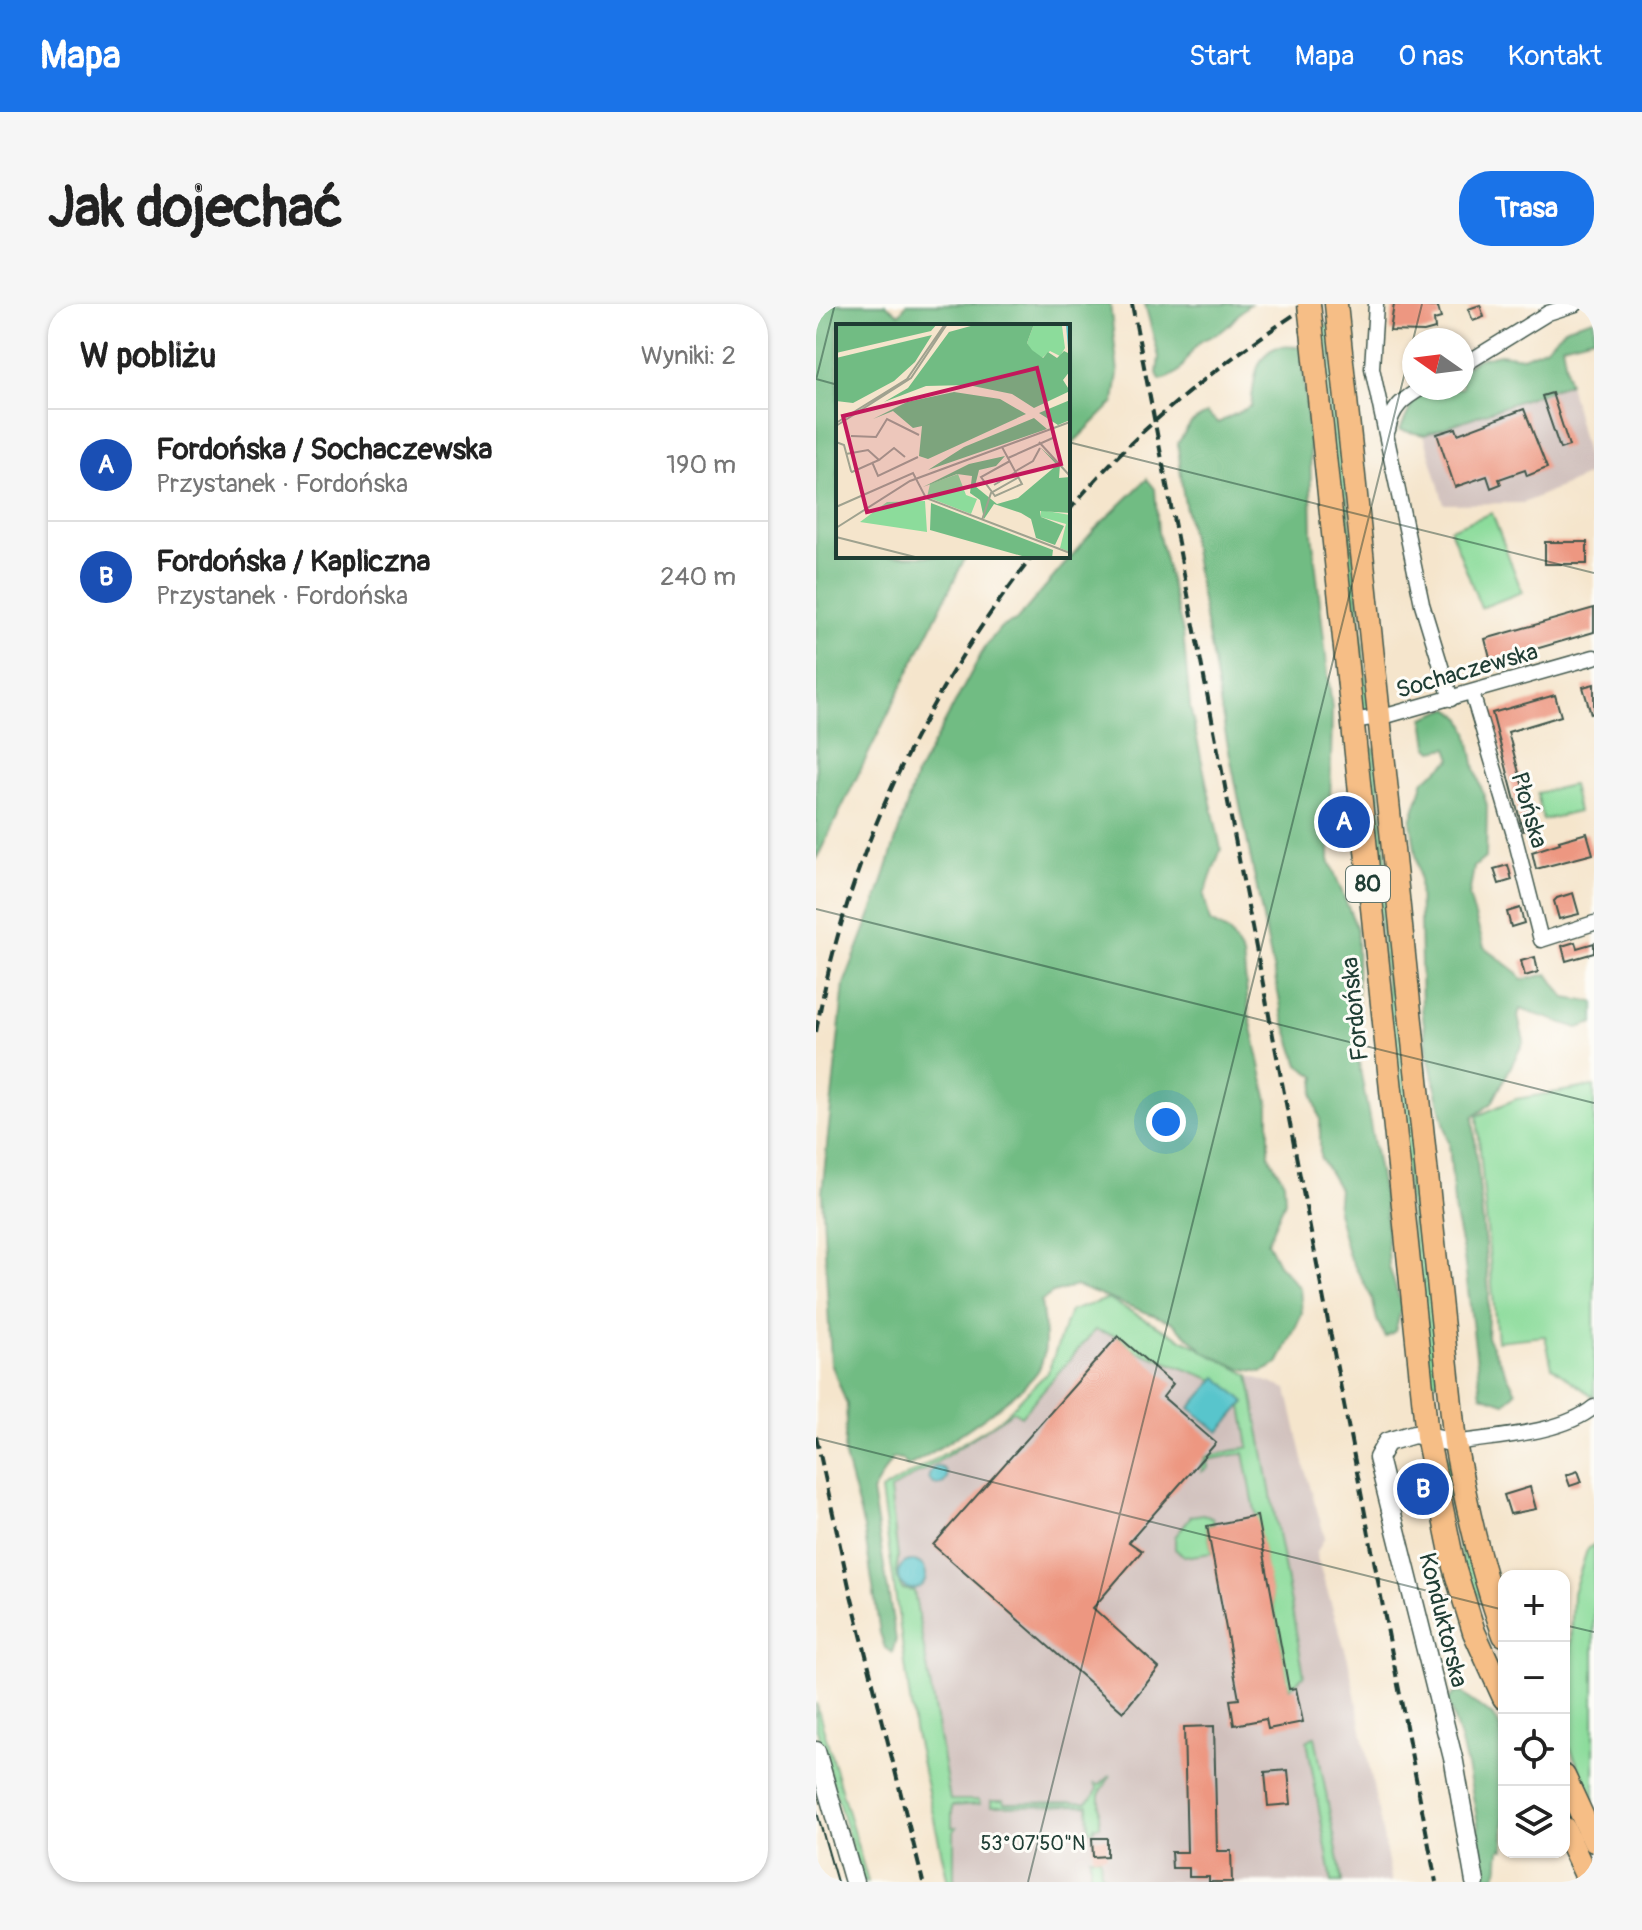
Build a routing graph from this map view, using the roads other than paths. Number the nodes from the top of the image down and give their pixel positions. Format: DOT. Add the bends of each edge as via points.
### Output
graph roads {
  1 [pos="1309,304"];
  2 [pos="1376,304"];
  3 [pos="1576,304"];
  4 [pos="1336,313"];
  5 [pos="1474,359"];
  6 [pos="1402,399"];
  7 [pos="1387,434"];
  8 [pos="1594,657"];
  9 [pos="1472,693"];
  10 [pos="1451,699"];
  11 [pos="1379,717"];
  12 [pos="1351,721"];
  13 [pos="1594,923"];
  14 [pos="1594,1407"];
  15 [pos="1427,1436"];
  16 [pos="1455,1443"];
  17 [pos="1498,1618"];
  18 [pos="1498,1685"];
  19 [pos="816,1751"];
  20 [pos="1569,1786"];
  21 [pos="1570,1841"];
  22 [pos="1594,1841"];
  23 [pos="854,1882"];
  24 [pos="1475,1882"];
  25 [pos="1589,1882"];
  1 -- 12 [label="main road, Fordońska / 80, bridge"];
  2 -- 7 [label="street" via="1372,368"];
  3 -- 5 [label="street" via="1548,313"];
  4 -- 11 [label="main road, 80"];
  6 -- 7 [label="street" via="1390,415"];
  7 -- 10 [label="street" via="1422,604"];
  8 -- 9 [label="street, Sochaczewska"];
  9 -- 10 [label="street, Sochaczewska"];
  9 -- 13 [label="street, Płońska" via="1541,940"];
  10 -- 11 [label="street, Sochaczewska"];
  11 -- 12 [label="street, Sochaczewska"];
  11 -- 16 [label="main road, 80"];
  12 -- 15 [label="main road, Fordońska / 80"];
  14 -- 16 [label="street" via="1554,1426"];
  15 -- 16 [label="street, Konduktorska"];
  15 -- 18 [label="main road, Fordońska / 80" via="1454,1567 1474,1632"];
  15 -- 24 [label="street, Konduktorska" via="1387,1442 1379,1465 1454,1762"];
  16 -- 17 [label="main road, 80" via="1469,1521"];
  19 -- 23 [label="street"];
  20 -- 22 [label="main road"];
  21 -- 25 [label="main road"];
}
